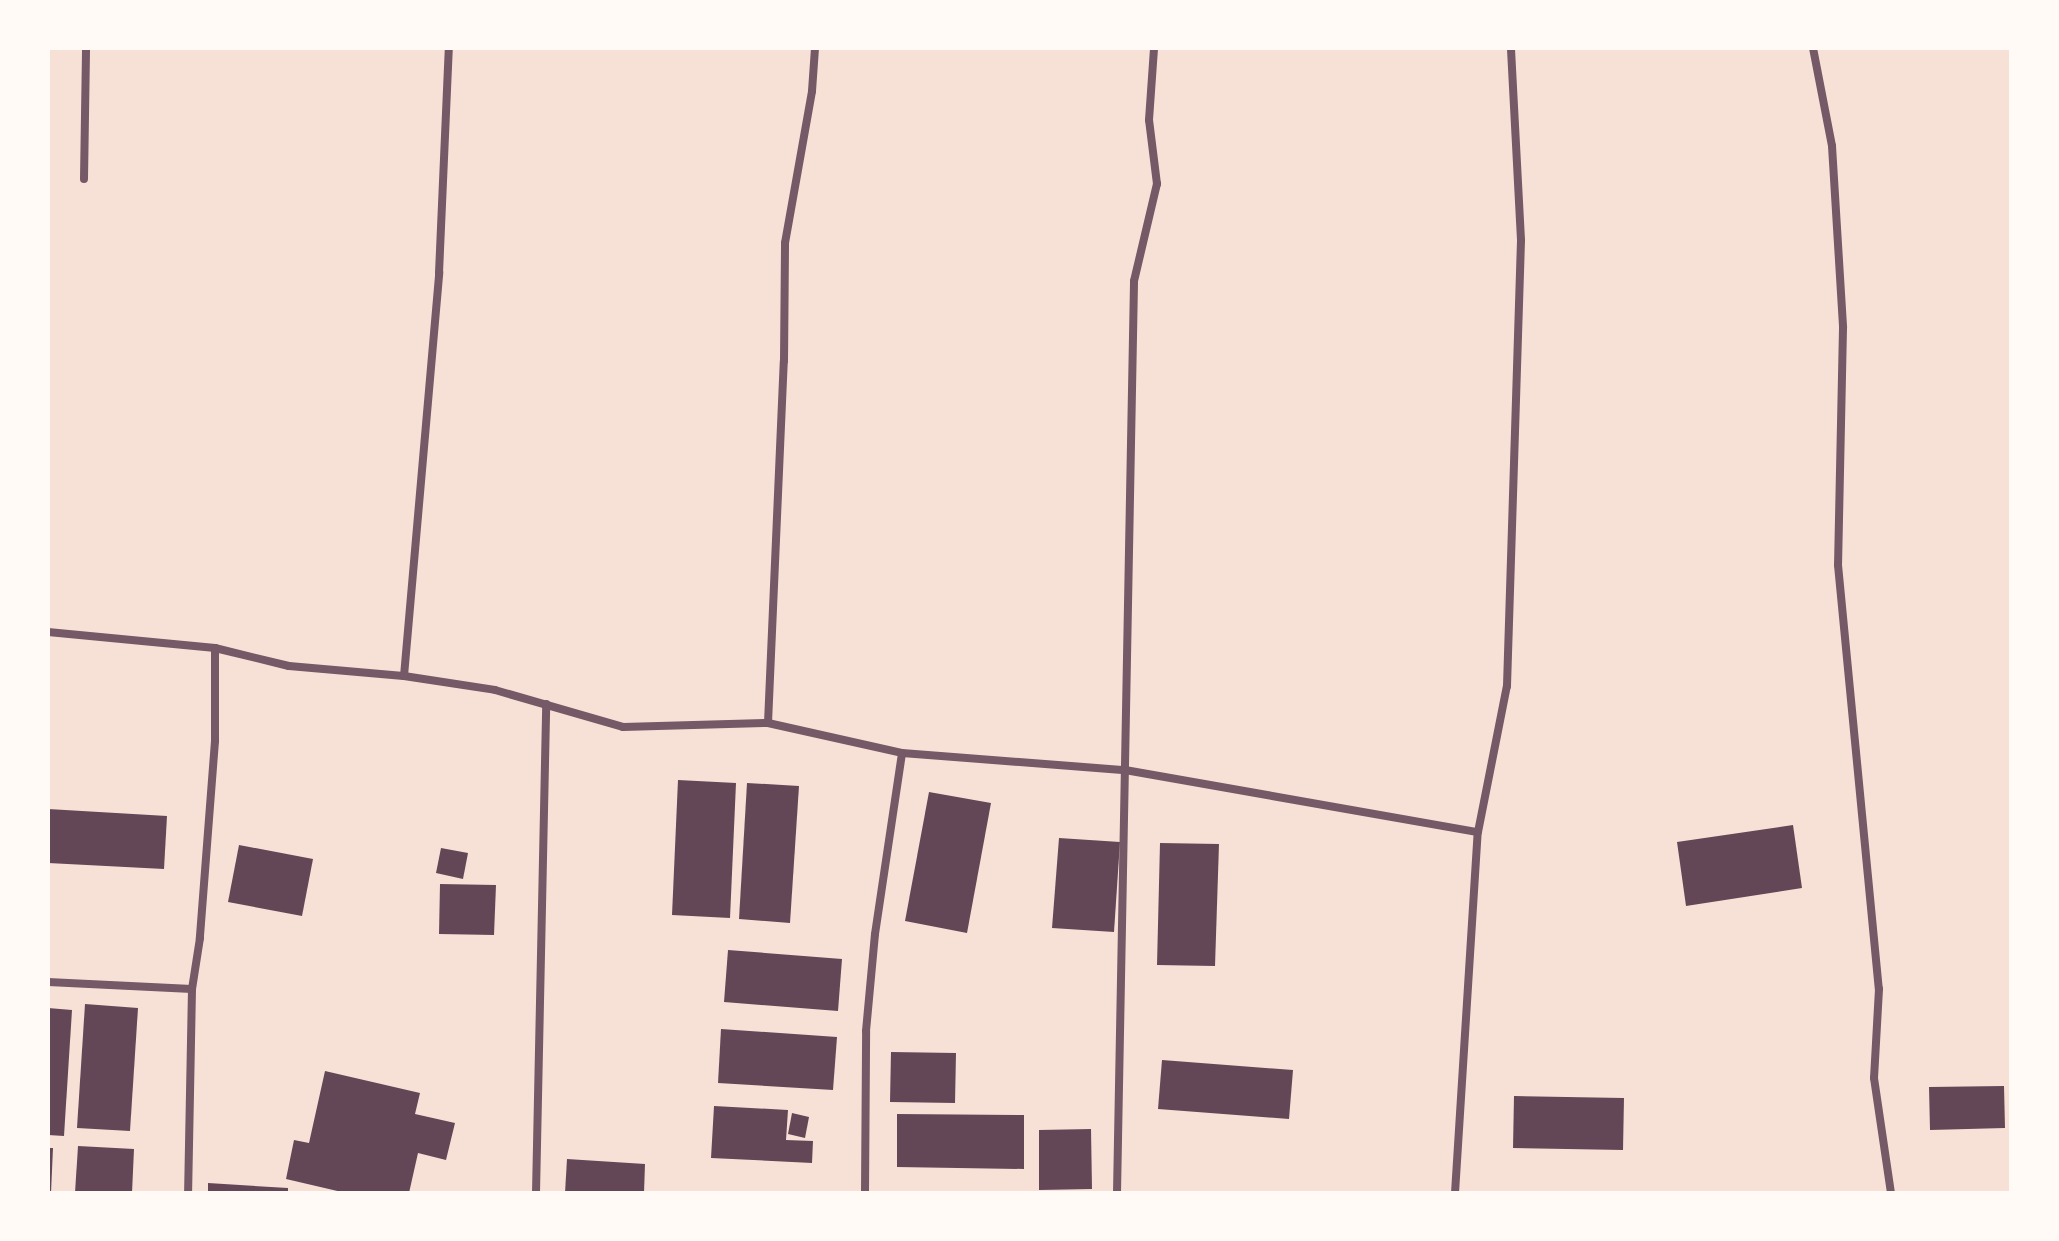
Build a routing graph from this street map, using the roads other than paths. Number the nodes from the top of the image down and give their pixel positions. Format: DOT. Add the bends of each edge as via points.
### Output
graph roads {
  1 [pos="86,48"];
  2 [pos="449,48"];
  3 [pos="815,48"];
  4 [pos="1154,48"];
  5 [pos="1511,48"];
  6 [pos="1813,48"];
  7 [pos="84,179"];
  8 [pos="48,632"];
  9 [pos="215,648"];
  10 [pos="404,676"];
  11 [pos="546,704"];
  12 [pos="768,723"];
  13 [pos="902,753"];
  14 [pos="1125,770"];
  15 [pos="1478,832"];
  16 [pos="48,982"];
  17 [pos="192,989"];
  18 [pos="188,1193"];
  19 [pos="536,1193"];
  20 [pos="865,1193"];
  21 [pos="1117,1193"];
  22 [pos="1455,1193"];
  23 [pos="1891,1193"];
  1 -- 7 [label="street"];
  2 -- 10 [label="street" via="439,273"];
  3 -- 12 [label="street" via="785,243"];
  4 -- 14 [label="street" via="1149,120 1157,184 1134,281"];
  5 -- 15 [label="street" via="1521,240 1507,686"];
  6 -- 23 [label="street" via="1832,146 1843,328 1838,565 1879,989 1874,1078"];
  8 -- 9 [label="street"];
  9 -- 10 [label="street" via="289,666"];
  9 -- 17 [label="street" via="215,741"];
  10 -- 11 [label="street"];
  11 -- 12 [label="street" via="623,727"];
  11 -- 19 [label="street"];
  12 -- 13 [label="street"];
  13 -- 14 [label="street"];
  13 -- 20 [label="street" via="866,1031"];
  14 -- 15 [label="street"];
  14 -- 21 [label="street"];
  15 -- 22 [label="street"];
  16 -- 17 [label="street"];
  17 -- 18 [label="street"];
}
